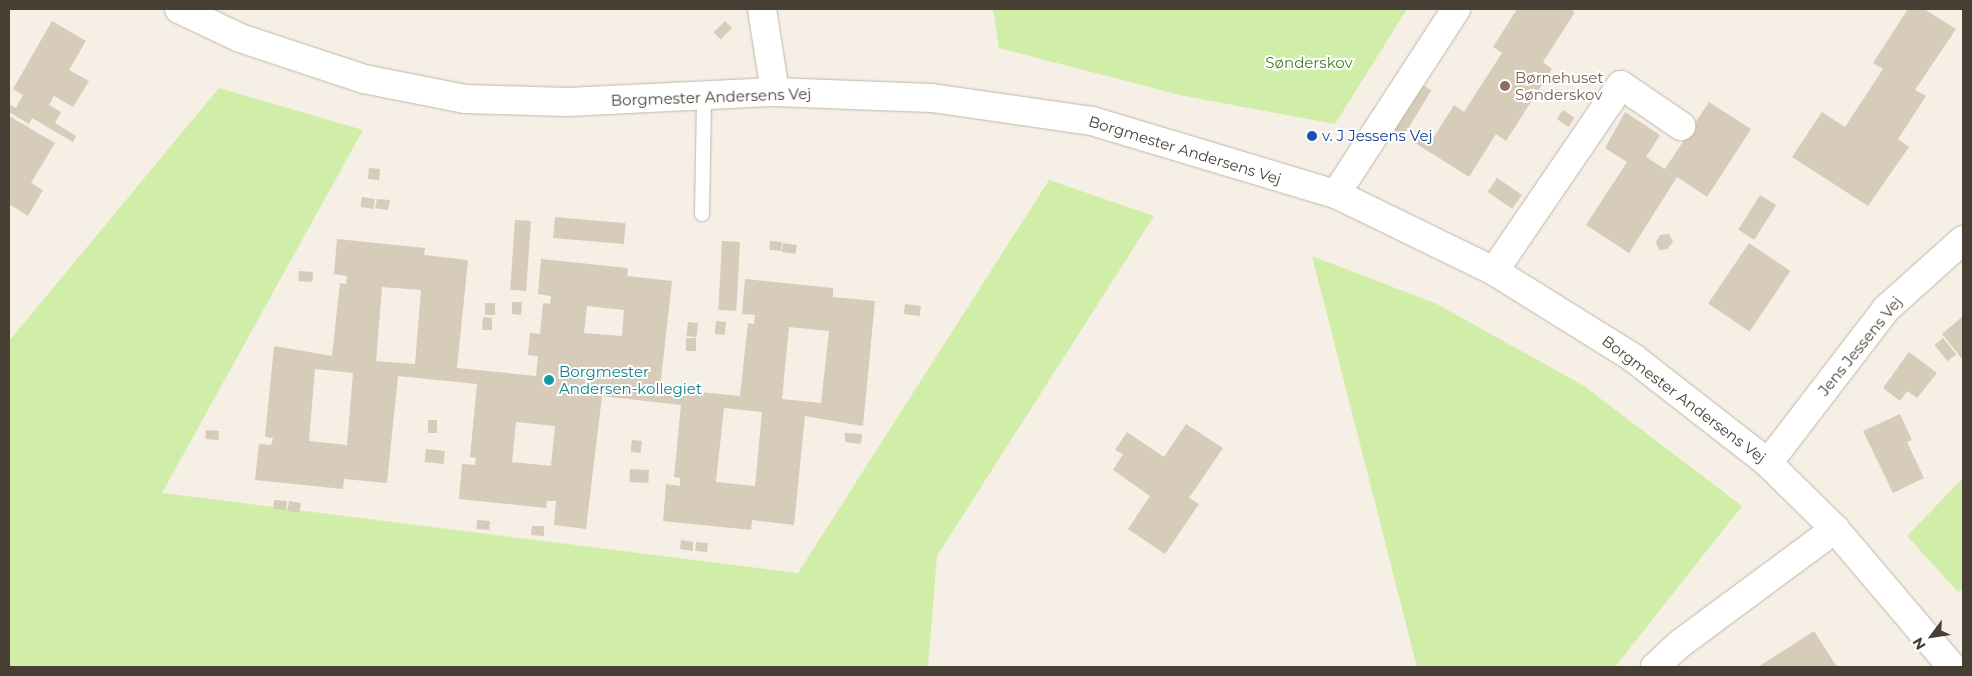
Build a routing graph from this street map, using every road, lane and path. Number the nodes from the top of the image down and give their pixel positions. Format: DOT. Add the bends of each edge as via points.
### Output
graph roads {
  1 [pos="179,9"];
  2 [pos="762,9"];
  3 [pos="1456,9"];
  4 [pos="775,92"];
  5 [pos="704,95"];
  6 [pos="1681,126"];
  7 [pos="1336,194"];
  8 [pos="702,214"];
  9 [pos="1963,240"];
  10 [pos="1494,271"];
  11 [pos="1768,463"];
  12 [pos="1835,529"];
  13 [pos="1655,667"];
  14 [pos="1952,667"];
  1 -- 5 [label="street, Borgmester Andersens Vej" via="240,38 364,79 465,98 568,102"];
  2 -- 4 [label="street"];
  3 -- 7 [label="street"];
  4 -- 5 [label="street, Borgmester Andersens Vej"];
  4 -- 7 [label="street, Borgmester Andersens Vej" via="932,98 1092,121"];
  5 -- 8 [label="lane"];
  6 -- 10 [label="street" via="1620,84"];
  7 -- 10 [label="street, Borgmester Andersens Vej"];
  9 -- 11 [label="street, Jens Jessens Vej" via="1886,309"];
  10 -- 11 [label="street, Borgmester Andersens Vej" via="1632,357"];
  11 -- 12 [label="street, Borgmester Andersens Vej"];
  12 -- 13 [label="street" via="1681,643"];
  12 -- 14 [label="street, Borgmester Andersens Vej"];
}
